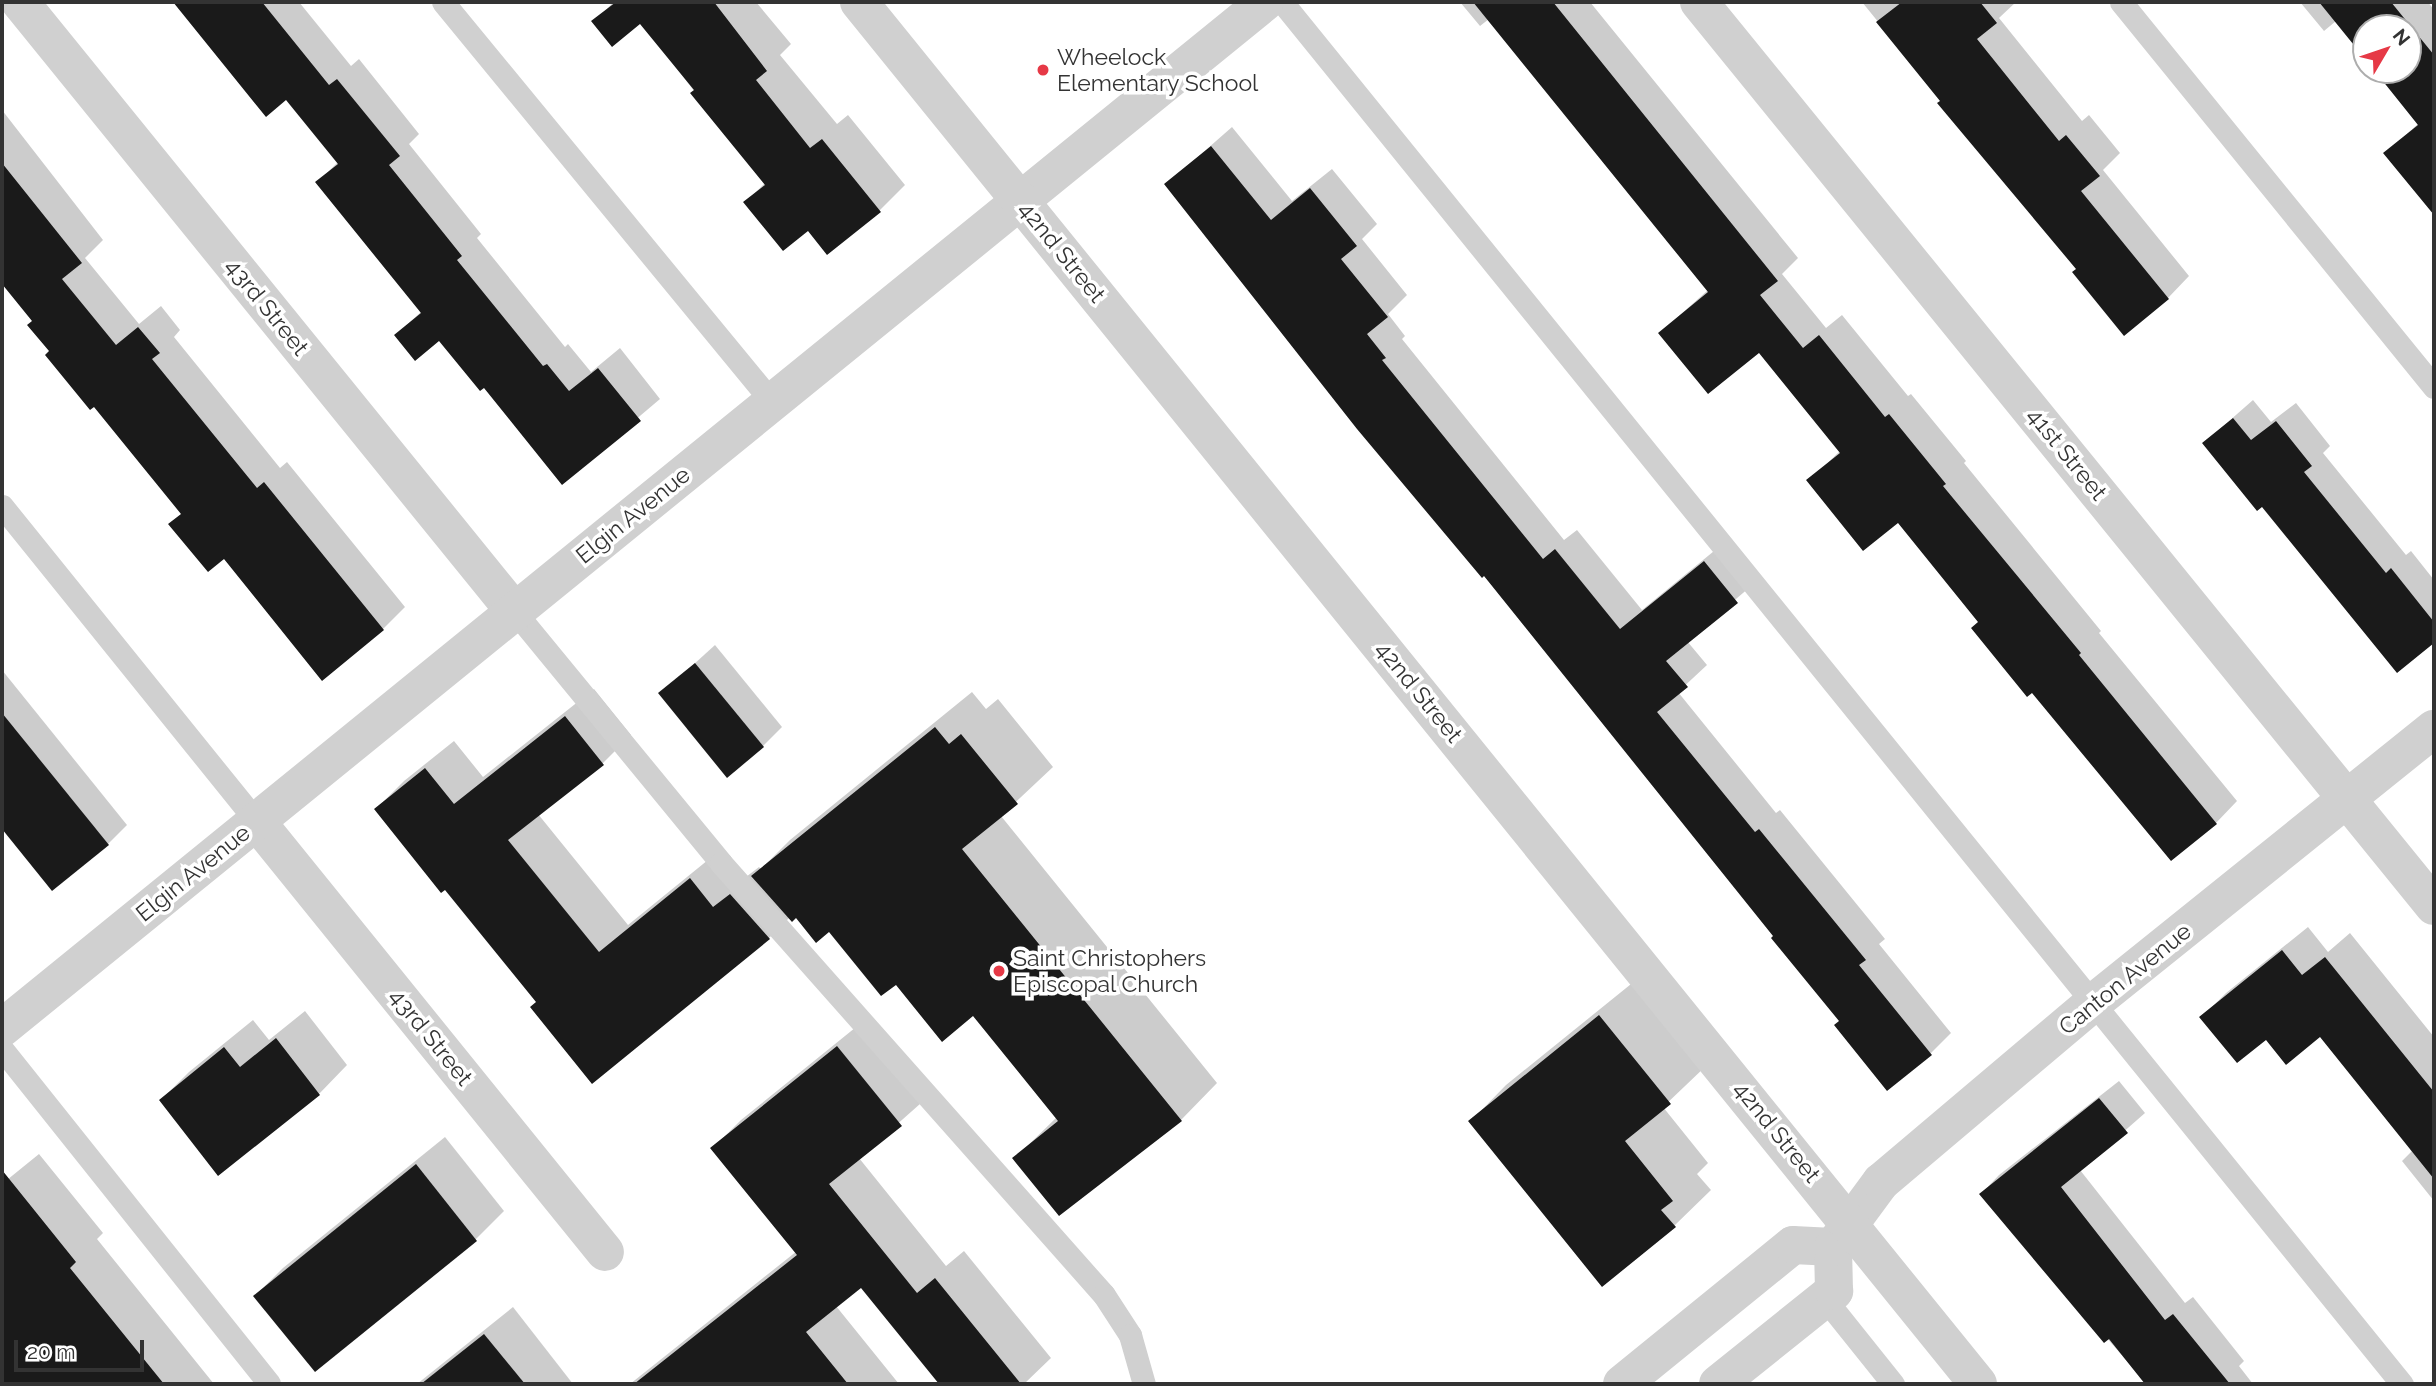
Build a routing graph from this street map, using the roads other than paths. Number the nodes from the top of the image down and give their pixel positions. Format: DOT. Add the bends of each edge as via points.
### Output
graph roads {
  1 [pos="20,2"];
  2 [pos="443,2"];
  3 [pos="859,2"];
  4 [pos="1265,2"];
  5 [pos="1282,2"];
  6 [pos="1699,2"];
  7 [pos="2121,2"];
  8 [pos="1020,201"];
  9 [pos="2434,387"];
  10 [pos="772,402"];
  11 [pos="2,506"];
  12 [pos="514,612"];
  13 [pos="2434,729"];
  14 [pos="2348,800"];
  15 [pos="257,822"];
  16 [pos="2434,906"];
  17 [pos="2094,1002"];
  18 [pos="3,1029"];
  19 [pos="1842,1235"];
  20 [pos="605,1252"];
  21 [pos="1825,1299"];
  22 [pos="269,1384"];
  23 [pos="1144,1384"];
  24 [pos="1622,1384"];
  25 [pos="1718,1384"];
  26 [pos="1894,1384"];
  27 [pos="1978,1384"];
  28 [pos="2402,1384"];
  1 -- 12 [label="street, 43rd Street"];
  2 -- 10 [label="lane"];
  3 -- 8 [label="street, 42nd Street"];
  4 -- 8 [label="street, Elgin Avenue"];
  5 -- 17 [label="lane"];
  6 -- 14 [label="street, 41st Street"];
  7 -- 9 [label="lane"];
  8 -- 10 [label="street, Elgin Avenue"];
  8 -- 19 [label="street, 42nd Street"];
  10 -- 12 [label="street, Elgin Avenue"];
  11 -- 15 [label="lane"];
  12 -- 15 [label="street, Elgin Avenue"];
  12 -- 23 [label="lane" via="721,863 1104,1295 1130,1335"];
  13 -- 14 [label="street, Canton Avenue"];
  14 -- 16 [label="street, 41st Street"];
  14 -- 17 [label="street, Canton Avenue"];
  15 -- 18 [label="street, Elgin Avenue"];
  15 -- 20 [label="street, 43rd Street"];
  17 -- 19 [label="street, Canton Avenue" via="1881,1182"];
  17 -- 28 [label="lane"];
  18 -- 22 [label="lane"];
  19 -- 21 [label="street" via="1834,1291"];
  19 -- 24 [label="street" via="1793,1245"];
  19 -- 27 [label="street, 42nd Street"];
  21 -- 25 [label="street"];
  21 -- 26 [label="lane"];
}
